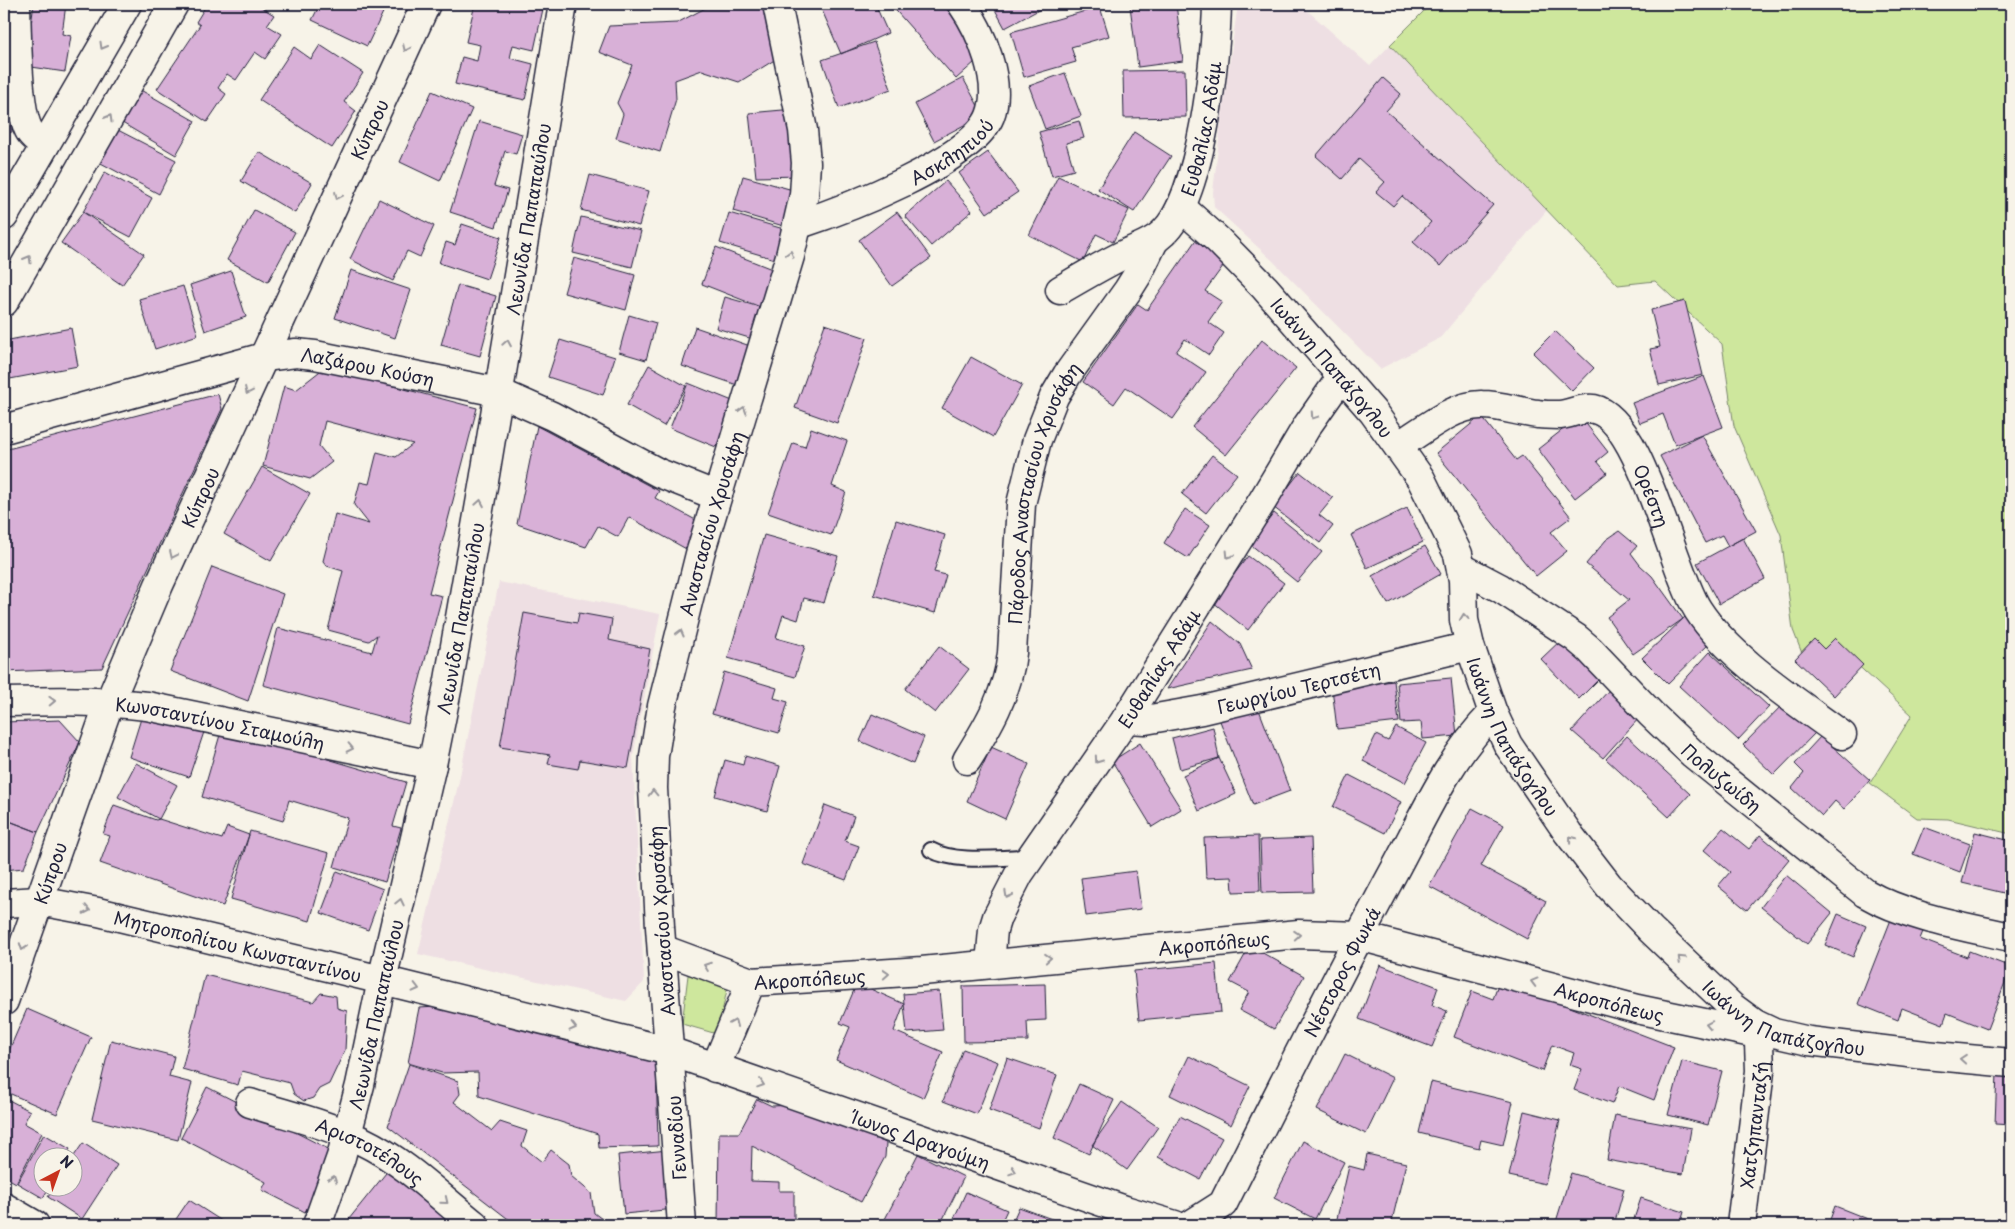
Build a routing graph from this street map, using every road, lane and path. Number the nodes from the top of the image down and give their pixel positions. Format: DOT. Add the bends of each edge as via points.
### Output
graph roads {
  1 [pos="16,4"];
  2 [pos="127,4"];
  3 [pos="174,4"];
  4 [pos="426,4"];
  5 [pos="563,4"];
  6 [pos="777,4"];
  7 [pos="962,4"];
  8 [pos="1217,4"];
  9 [pos="45,145"];
  10 [pos="1181,208"];
  11 [pos="4,216"];
  12 [pos="797,225"];
  13 [pos="1154,241"];
  14 [pos="1060,290"];
  15 [pos="4,302"];
  16 [pos="264,358"];
  17 [pos="1342,376"];
  18 [pos="498,392"];
  19 [pos="4,430"];
  20 [pos="1398,446"];
  21 [pos="717,496"];
  22 [pos="1462,568"];
  23 [pos="1470,646"];
  24 [pos="110,701"];
  25 [pos="4,702"];
  26 [pos="1493,713"];
  27 [pos="1126,720"];
  28 [pos="1842,736"];
  29 [pos="967,760"];
  30 [pos="432,765"];
  31 [pos="931,850"];
  32 [pos="1030,857"];
  33 [pos="39,901"];
  34 [pos="4,903"];
  35 [pos="1359,936"];
  36 [pos="2011,937"];
  37 [pos="662,949"];
  38 [pos="990,964"];
  39 [pos="382,980"];
  40 [pos="751,982"];
  41 [pos="4,1001"];
  42 [pos="1756,1029"];
  43 [pos="669,1051"];
  44 [pos="2011,1062"];
  45 [pos="715,1068"];
  46 [pos="250,1103"];
  47 [pos="347,1135"];
  48 [pos="4,1207"];
  49 [pos="1226,1215"];
  50 [pos="35,1225"];
  51 [pos="318,1225"];
  52 [pos="475,1225"];
  53 [pos="682,1225"];
  54 [pos="1175,1225"];
  55 [pos="1190,1225"];
  56 [pos="1741,1225"];
  1 -- 9 [label="street" via="24,117 30,132"];
  2 -- 9 [label="street, one-way"];
  15 -- 3 [label="street, one-way"];
  4 -- 16 [label="street, Κύπρου, one-way"];
  18 -- 5 [label="street, Λεωνίδα Παπαπαύλου, one-way"];
  6 -- 12 [label="street, Αναστασίου Χρυσάφη" via="806,145 805,187"];
  7 -- 12 [label="street, Ασκληπιού" via="978,30 990,65 993,94 986,124 957,151 910,180 851,207"];
  8 -- 10 [label="street, Ευθαλίας Αδάμ" via="1203,130"];
  9 -- 11 [label="street"];
  10 -- 13 [label="street, Ευθαλίας Αδάμ" via="1169,228"];
  10 -- 17 [label="street, Ιωάννη Παπάζογλου" via="1265,288"];
  21 -- 12 [label="street, Αναστασίου Χρυσάφη, one-way"];
  13 -- 14 [label="street"];
  13 -- 29 [label="street, Πάροδος Αναστασίου Χρυσάφη" via="1128,290 1054,397 1037,440 1021,504 1008,675 998,707"];
  16 -- 18 [label="street, Λαζάρου Κούση" via="296,353 315,355"];
  16 -- 19 [label="street, Λαζάρου Κούση"];
  16 -- 24 [label="street, Κύπρου, one-way"];
  17 -- 20 [label="street, Ιωάννη Παπάζογλου"];
  17 -- 27 [label="street, Ευθαλίας Αδάμ, one-way" via="1307,426"];
  18 -- 21 [label="street, Λαζάρου Κούση" via="552,416 659,472"];
  30 -- 18 [label="street, Λεωνίδα Παπαπαύλου, one-way"];
  20 -- 22 [label="street, Ιωάννη Παπάζογλου" via="1439,512"];
  20 -- 28 [label="street, Ορέστη" via="1450,414 1471,406 1489,405 1539,414 1595,409 1604,414 1636,454 1679,572 1696,608 1711,629 1741,658"];
  37 -- 21 [label="street, Αναστασίου Χρυσάφη, one-way" via="654,756 666,688"];
  23 -- 22 [label="street, Ιωάννη Παπάζογλου, one-way" via="1464,620"];
  22 -- 36 [label="street, Πολυζωίδη" via="1500,588 1576,638 1686,747 1865,893 1908,911"];
  23 -- 26 [label="street, Ιωάννη Παπάζογλου"];
  23 -- 27 [label="street, Γεωργίου Τερτσέτη" via="1202,710"];
  25 -- 24 [label="street, Κωνσταντίνου Σταμούλη, one-way"];
  24 -- 30 [label="street, Κωνσταντίνου Σταμούλη, one-way" via="174,711"];
  24 -- 33 [label="street, Κύπρου"];
  26 -- 35 [label="street, Νέστορος Φωκά" via="1475,731 1448,772"];
  42 -- 26 [label="street, Ιωάννη Παπάζογλου, one-way" via="1651,930 1610,886 1525,771"];
  27 -- 32 [label="street, Ευθαλίας Αδάμ, one-way"];
  39 -- 30 [label="street, Λεωνίδα Παπαπαύλου, one-way"];
  31 -- 32 [label="lane" via="954,856"];
  32 -- 38 [label="street, Ευθαλίας Αδάμ, one-way" via="997,916"];
  33 -- 34 [label="street, Μητροπολίτου Κωνσταντίνου"];
  33 -- 39 [label="street, Μητροπολίτου Κωνσταντίνου, one-way" via="98,912"];
  33 -- 41 [label="street, Κύπρου, one-way"];
  38 -- 35 [label="street, Ακροπόλεως, one-way" via="1299,934"];
  42 -- 35 [label="street, Ακροπόλεως, one-way" via="1637,1009"];
  35 -- 49 [label="street, Νέστορος Φωκά"];
  40 -- 37 [label="street, one-way"];
  37 -- 43 [label="street, Αναστασίου Χρυσάφη"];
  40 -- 38 [label="street, Ακροπόλεως, one-way" via="922,972"];
  39 -- 43 [label="street, Μητροπολίτου Κωνσταντίνου, one-way"];
  39 -- 47 [label="street, Λεωνίδα Παπαπαύλου"];
  45 -- 40 [label="street, Ακροπόλεως, one-way"];
  44 -- 42 [label="street, Ιωάννη Παπάζογλου, one-way" via="1796,1039"];
  42 -- 56 [label="street, Χατζηπανταζή" via="1760,1071"];
  43 -- 45 [label="street, Ίωνος Δραγούμη"];
  43 -- 53 [label="street, Γενναδίου"];
  45 -- 54 [label="street, Ίωνος Δραγούμη, one-way"];
  46 -- 47 [label="street, Αριστοτέλους"];
  51 -- 47 [label="street, Λεωνίδα Παπαπαύλου, one-way"];
  47 -- 52 [label="street, Αριστοτέλους, one-way" via="396,1161"];
  48 -- 50 [label="street"];
  49 -- 55 [label="street, Νέστορος Φωκά"];
}
